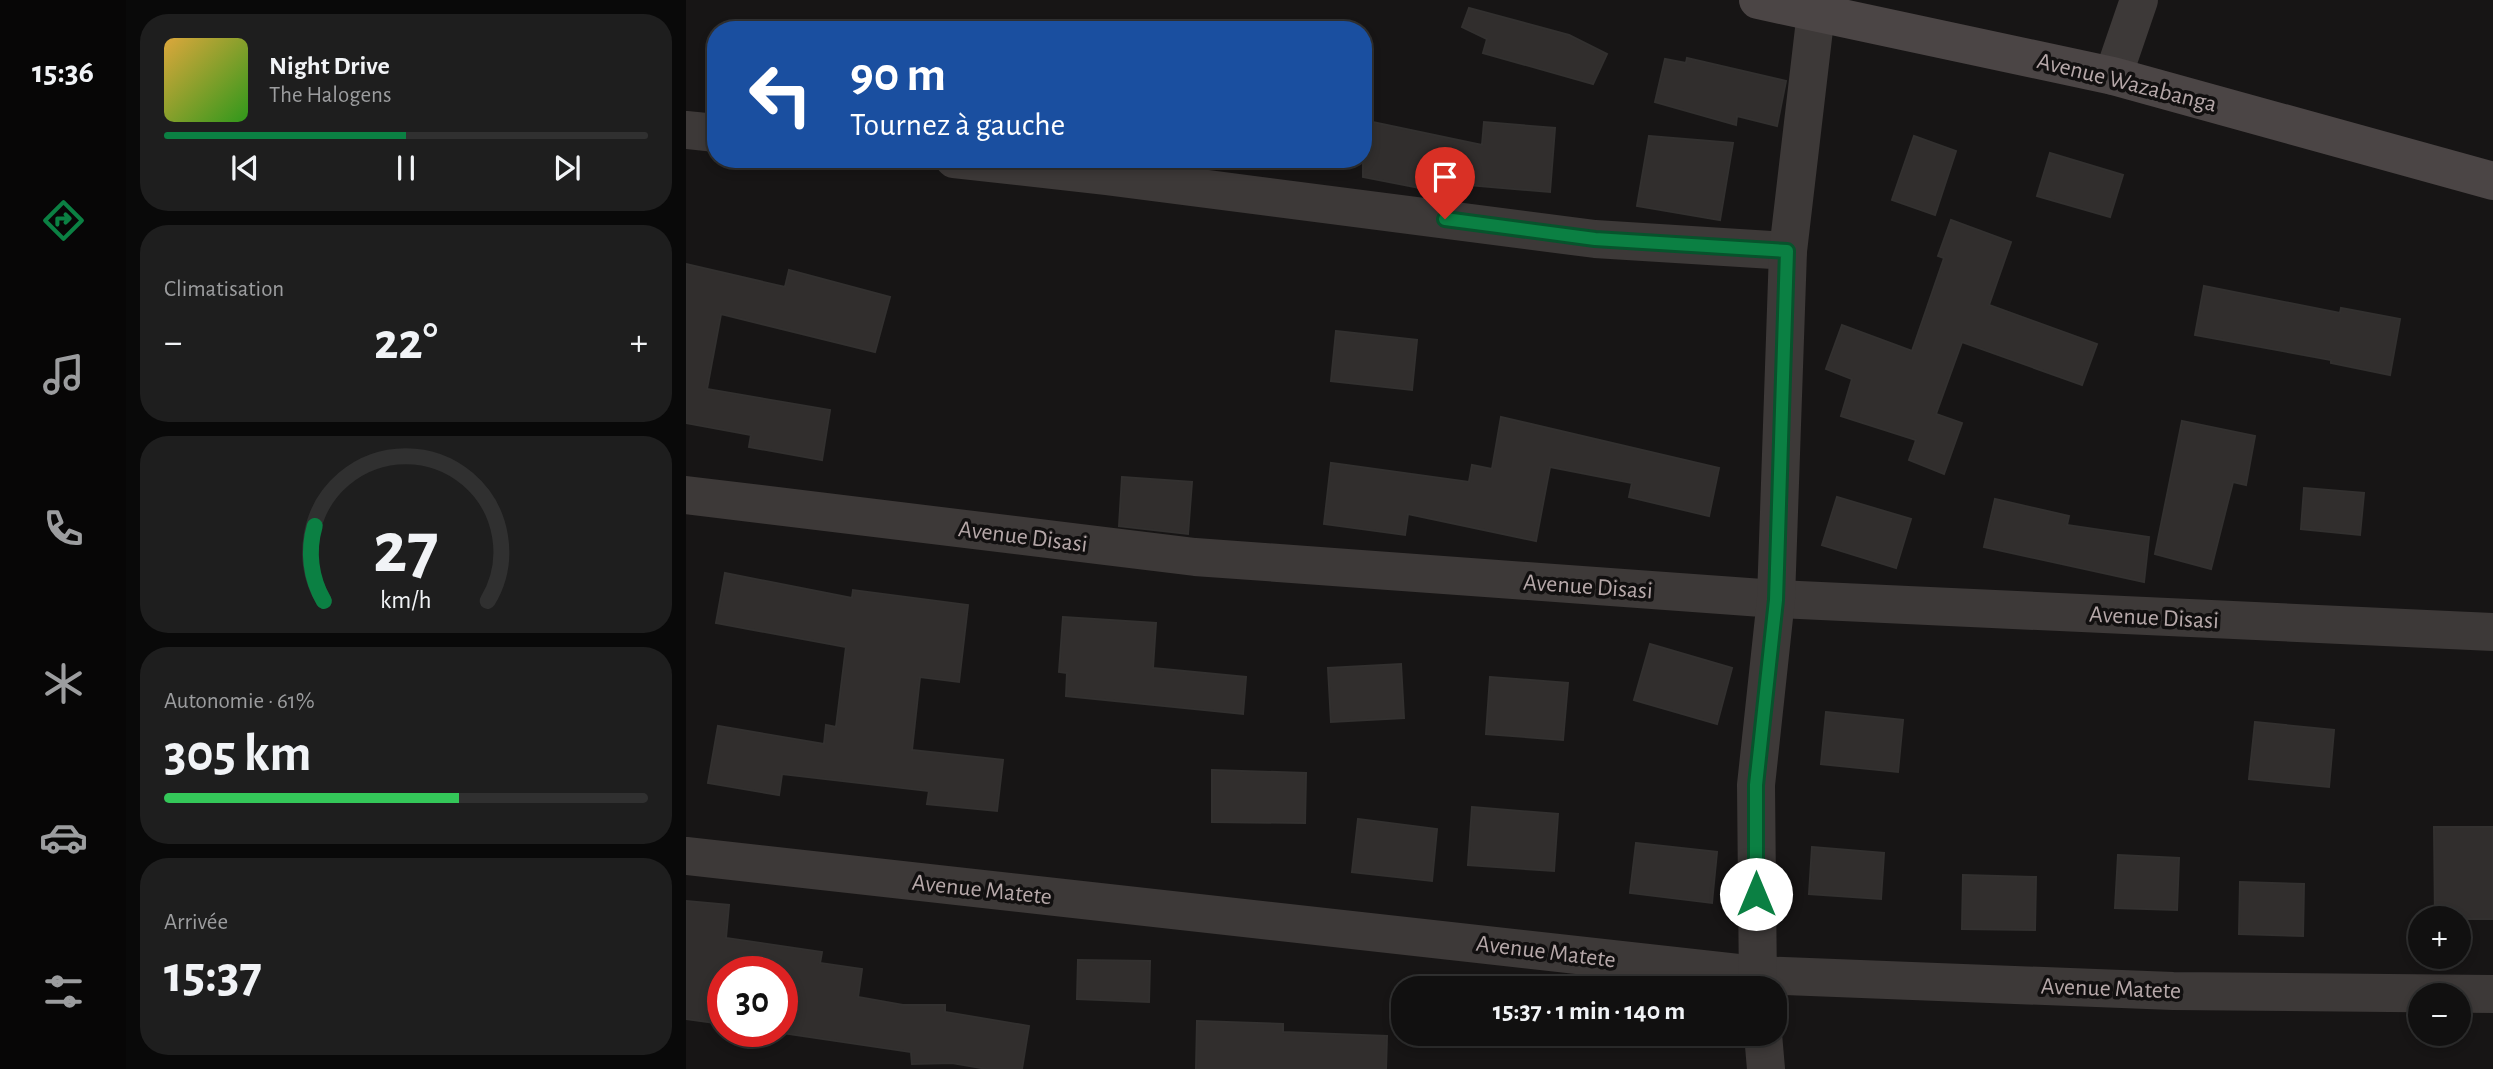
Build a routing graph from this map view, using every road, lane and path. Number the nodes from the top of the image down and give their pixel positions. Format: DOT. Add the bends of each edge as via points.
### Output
graph roads {
  1 [pos="1758,0"];
  2 [pos="2139,0"];
  3 [pos="1816,12"];
  4 [pos="2113,76"];
  5 [pos="686,130"];
  6 [pos="707,132"];
  7 [pos="1035,168"];
  8 [pos="2493,181"];
  9 [pos="1787,251"];
  10 [pos="686,495"];
  11 [pos="1776,600"];
  12 [pos="2493,632"];
  13 [pos="686,856"];
  14 [pos="1706,976"];
  15 [pos="1757,976"];
  16 [pos="1787,983"];
  17 [pos="2493,993"];
  18 [pos="1764,1046"];
  19 [pos="1766,1069"];
  1 -- 3 [label="main road, Avenue Wazabanga"];
  2 -- 4 [label="street"];
  3 -- 4 [label="main road, Avenue Wazabanga"];
  3 -- 9 [label="street"];
  4 -- 8 [label="main road, Avenue Wazabanga"];
  5 -- 6 [label="street"];
  7 -- 9 [label="street" via="1595,239"];
  9 -- 11 [label="street"];
  10 -- 11 [label="street, Avenue Disasi" via="1195,557"];
  11 -- 12 [label="street, Avenue Disasi"];
  11 -- 15 [label="street" via="1756,785"];
  13 -- 14 [label="street, Avenue Matete"];
  16 -- 17 [label="street, Avenue Matete"];
  18 -- 19 [label="street"];
}
